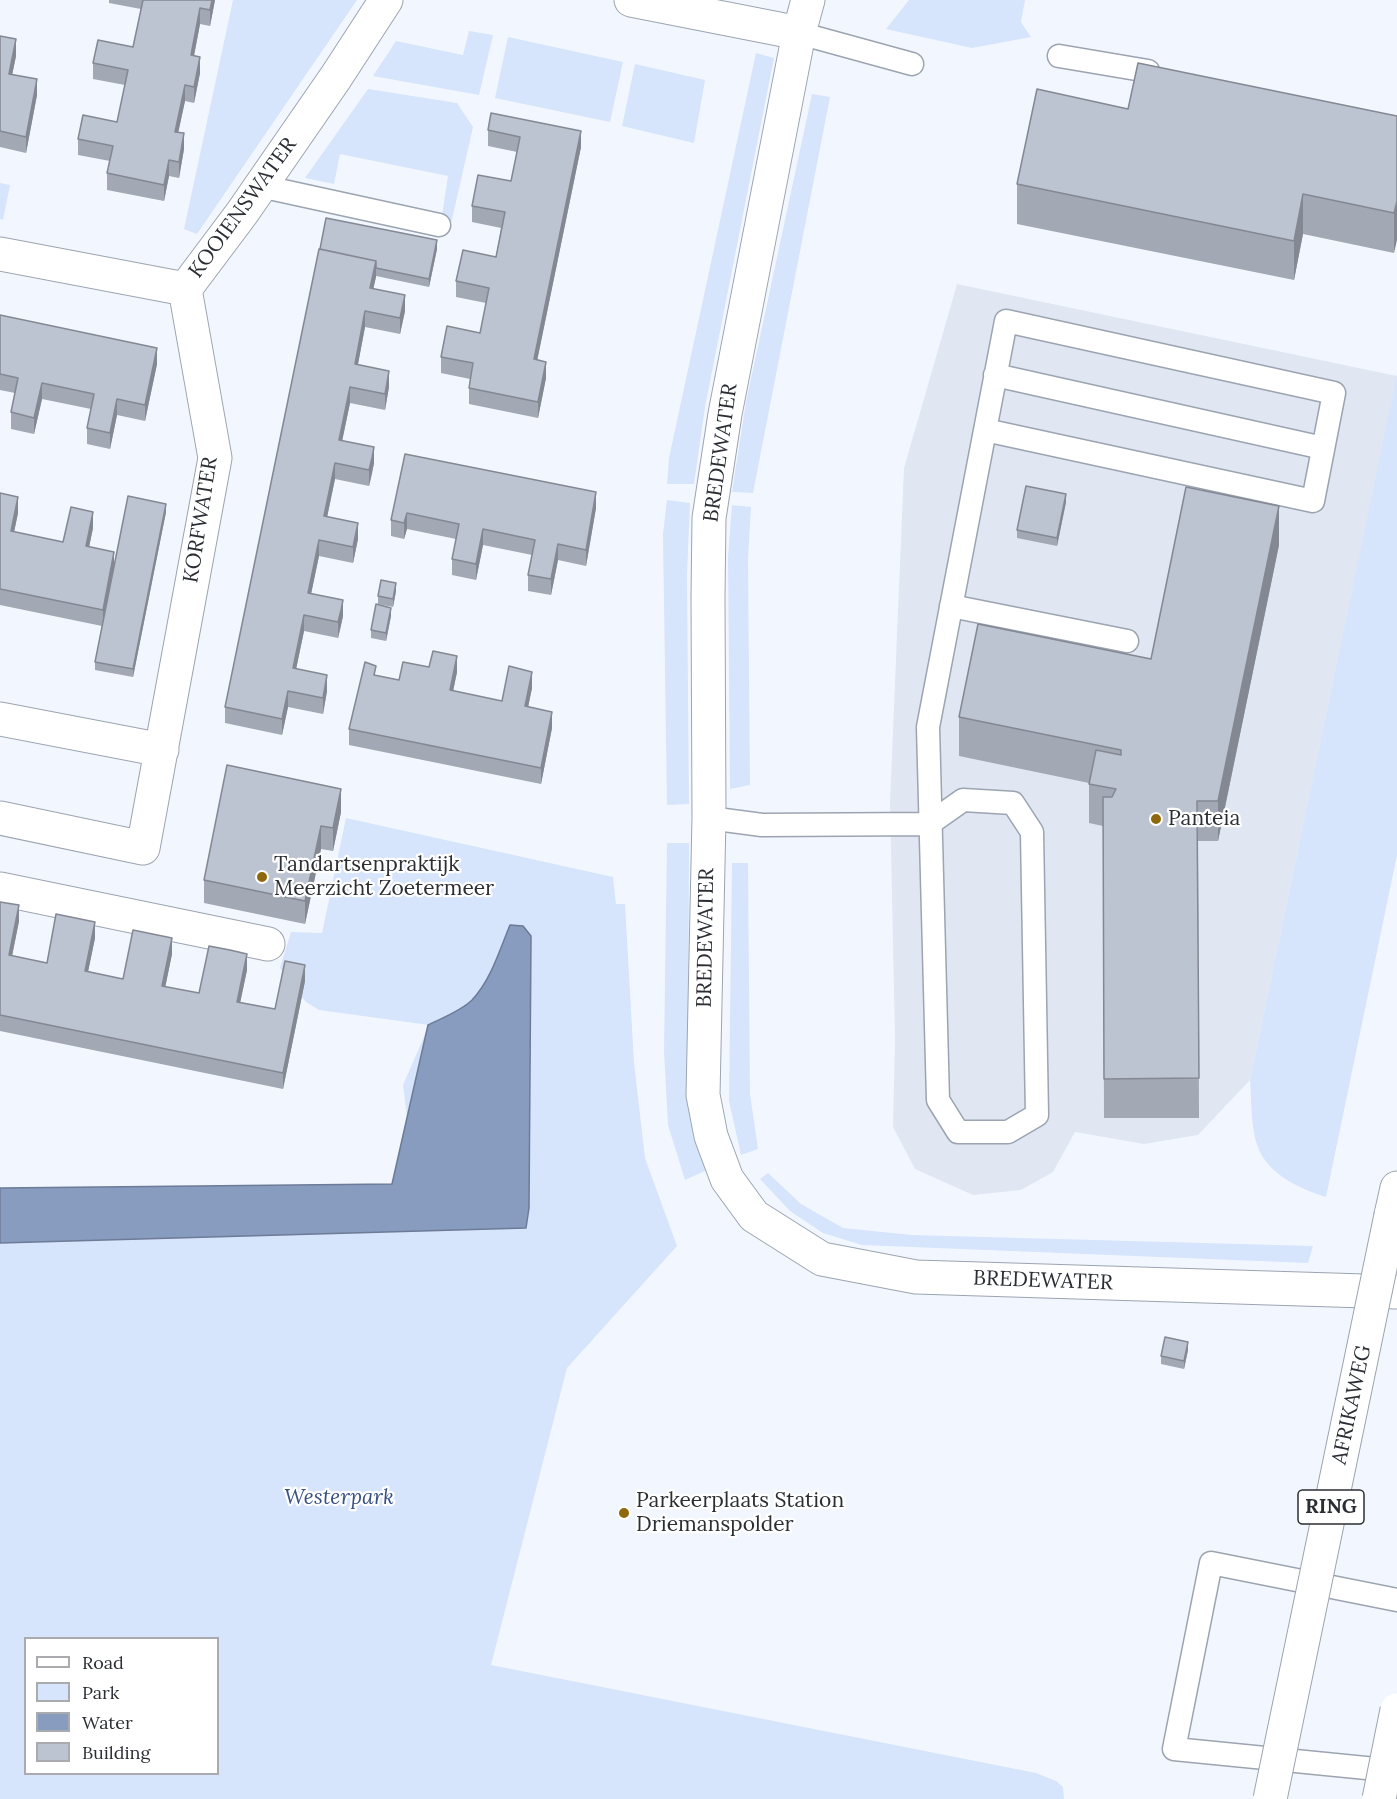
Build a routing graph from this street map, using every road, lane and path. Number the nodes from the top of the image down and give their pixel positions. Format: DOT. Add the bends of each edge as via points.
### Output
graph roads {
  1 [pos="386,0"];
  2 [pos="631,0"];
  3 [pos="808,0"];
  4 [pos="799,33"];
  5 [pos="1059,56"];
  6 [pos="912,64"];
  7 [pos="1148,71"];
  8 [pos="260,186"];
  9 [pos="439,225"];
  10 [pos="0,254"];
  11 [pos="185,289"];
  12 [pos="995,375"];
  13 [pos="985,430"];
  14 [pos="1323,448"];
  15 [pos="951,606"];
  16 [pos="1127,641"];
  17 [pos="0,719"];
  18 [pos="162,750"];
  19 [pos="0,818"];
  20 [pos="709,818"];
  21 [pos="929,824"];
  22 [pos="0,889"];
  23 [pos="268,944"];
  24 [pos="1394,1201"];
  25 [pos="1397,1292"];
  26 [pos="1397,1600"];
  27 [pos="1397,1710"];
  28 [pos="1397,1771"];
  29 [pos="1270,1799"];
  30 [pos="1379,1799"];
  1 -- 8 [label="street, KOOIENSWATER"];
  2 -- 4 [label="street"];
  3 -- 4 [label="street, BREDEWATER"];
  4 -- 6 [label="lane"];
  4 -- 20 [label="street, BREDEWATER" via="725,414 709,518"];
  5 -- 7 [label="lane"];
  8 -- 9 [label="lane"];
  8 -- 11 [label="street, KOOIENSWATER"];
  10 -- 11 [label="street, KOOIENSWATER"];
  11 -- 18 [label="street, KORFWATER" via="214,458"];
  12 -- 13 [label="lane"];
  12 -- 14 [label="lane"];
  12 -- 14 [label="lane" via="1006,321 1334,393"];
  13 -- 14 [label="lane" via="1312,501"];
  13 -- 15 [label="lane"];
  15 -- 16 [label="lane"];
  15 -- 21 [label="lane" via="928,727"];
  17 -- 18 [label="street"];
  18 -- 19 [label="street, KORFWATER" via="142,848"];
  20 -- 21 [label="lane" via="762,825"];
  20 -- 25 [label="street, BREDEWATER" via="703,1095 711,1136 727,1179 754,1216 822,1259 916,1277"];
  21 -- 21 [label="lane" via="938,1100 958,1132 1008,1132 1038,1115 1032,832 1013,803 963,800"];
  22 -- 23 [label="street"];
  24 -- 29 [label="street, AFRIKAWEG / RING, bridge"];
  26 -- 28 [label="lane" via="1211,1563 1174,1749"];
  27 -- 30 [label="street, bridge"];
}
